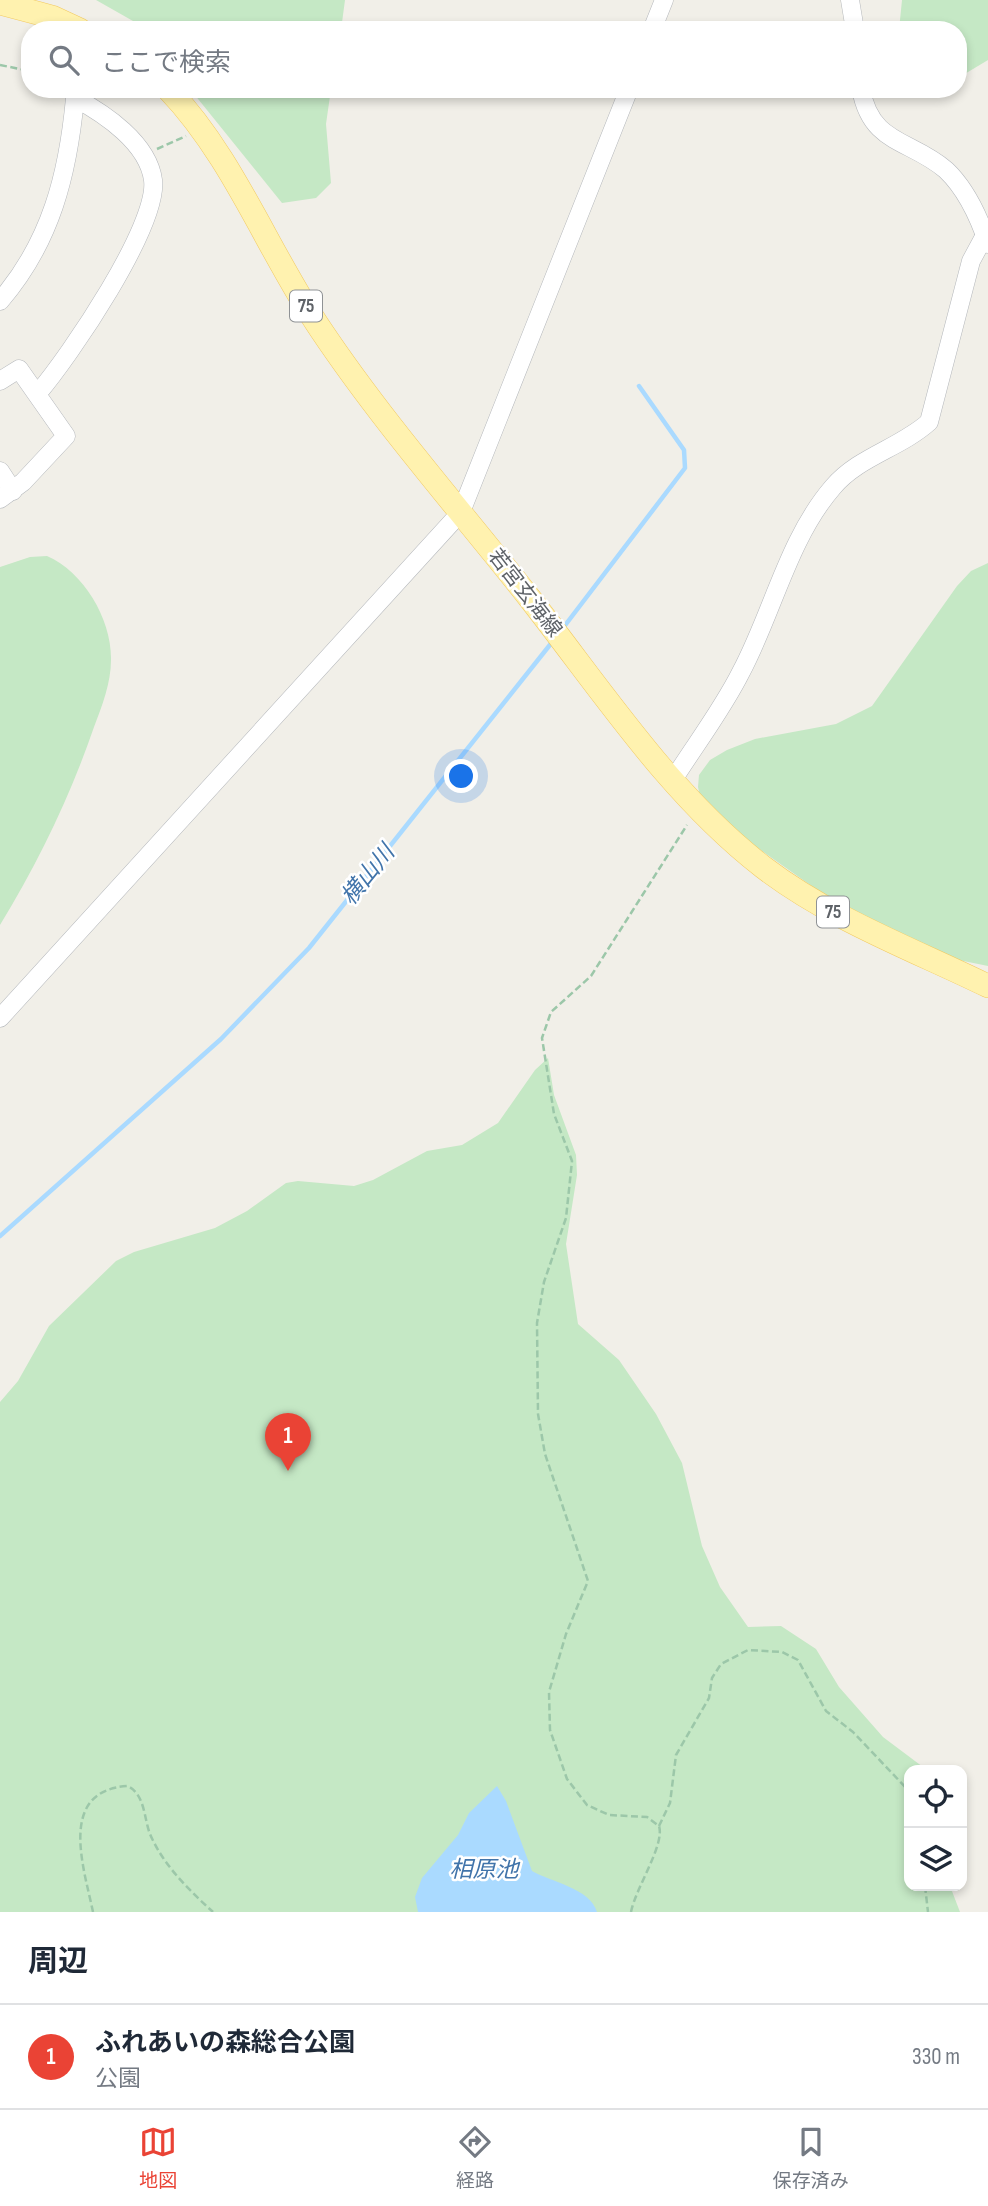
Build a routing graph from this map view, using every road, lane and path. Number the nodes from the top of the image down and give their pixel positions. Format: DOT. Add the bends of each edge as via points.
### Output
graph roads {
  1 [pos="664,0"];
  2 [pos="850,0"];
  3 [pos="0,3"];
  4 [pos="61,21"];
  5 [pos="656,21"];
  6 [pos="854,21"];
  7 [pos="0,65"];
  8 [pos="21,69"];
  9 [pos="75,98"];
  10 [pos="76,98"];
  11 [pos="175,98"];
  12 [pos="625,98"];
  13 [pos="864,98"];
  14 [pos="201,129"];
  15 [pos="144,155"];
  16 [pos="986,240"];
  17 [pos="0,301"];
  18 [pos="0,381"];
  19 [pos="38,393"];
  20 [pos="0,471"];
  21 [pos="6,495"];
  22 [pos="461,512"];
  23 [pos="673,780"];
  24 [pos="698,808"];
  25 [pos="988,986"];
  26 [pos="0,1018"];
  27 [pos="904,1786"];
  28 [pos="659,1826"];
  29 [pos="926,1891"];
  30 [pos="93,1912"];
  31 [pos="213,1912"];
  32 [pos="631,1912"];
  33 [pos="928,1912"];
  1 -- 5 [label="street"];
  2 -- 6 [label="street"];
  3 -- 4 [label="main road"];
  7 -- 8 [label="path"];
  9 -- 17 [label="street" via="65,176 54,212 24,269"];
  10 -- 15 [label="street" via="113,123"];
  11 -- 14 [label="main road, 若宮玄海線 / 75"];
  12 -- 22 [label="street"];
  13 -- 16 [label="street" via="872,122 889,138 929,158 962,187"];
  14 -- 15 [label="path"];
  14 -- 22 [label="main road, 若宮玄海線 / 75" via="322,332"];
  15 -- 19 [label="street" via="153,179 149,216 68,358"];
  16 -- 23 [label="street" via="971,261 929,422 843,475 818,507 799,539 741,674"];
  18 -- 19 [label="street" via="19,369"];
  19 -- 21 [label="street" via="66,436"];
  20 -- 21 [label="street"];
  22 -- 23 [label="main road, 若宮玄海線 / 75"];
  22 -- 26 [label="street"];
  23 -- 24 [label="main road, 若宮玄海線 / 75"];
  24 -- 25 [label="main road, 若宮玄海線 / 75" via="740,849 800,894"];
  24 -- 28 [label="path" via="591,976 551,1012 542,1038 554,1114 572,1161 566,1218 544,1282 537,1322 536,1389 545,1454 588,1581 555,1667 549,1692 550,1730 567,1779 587,1805 609,1815 647,1817"];
  27 -- 28 [label="path" via="853,1732 826,1711 798,1660 782,1652 748,1650 721,1664 712,1678 709,1698 677,1755 670,1803"];
  28 -- 32 [label="path" via="659,1845 643,1874"];
  29 -- 33 [label="path"];
  30 -- 31 [label="path" via="78,1837 82,1813 100,1794 128,1786 137,1794 150,1835 165,1861"];
}
